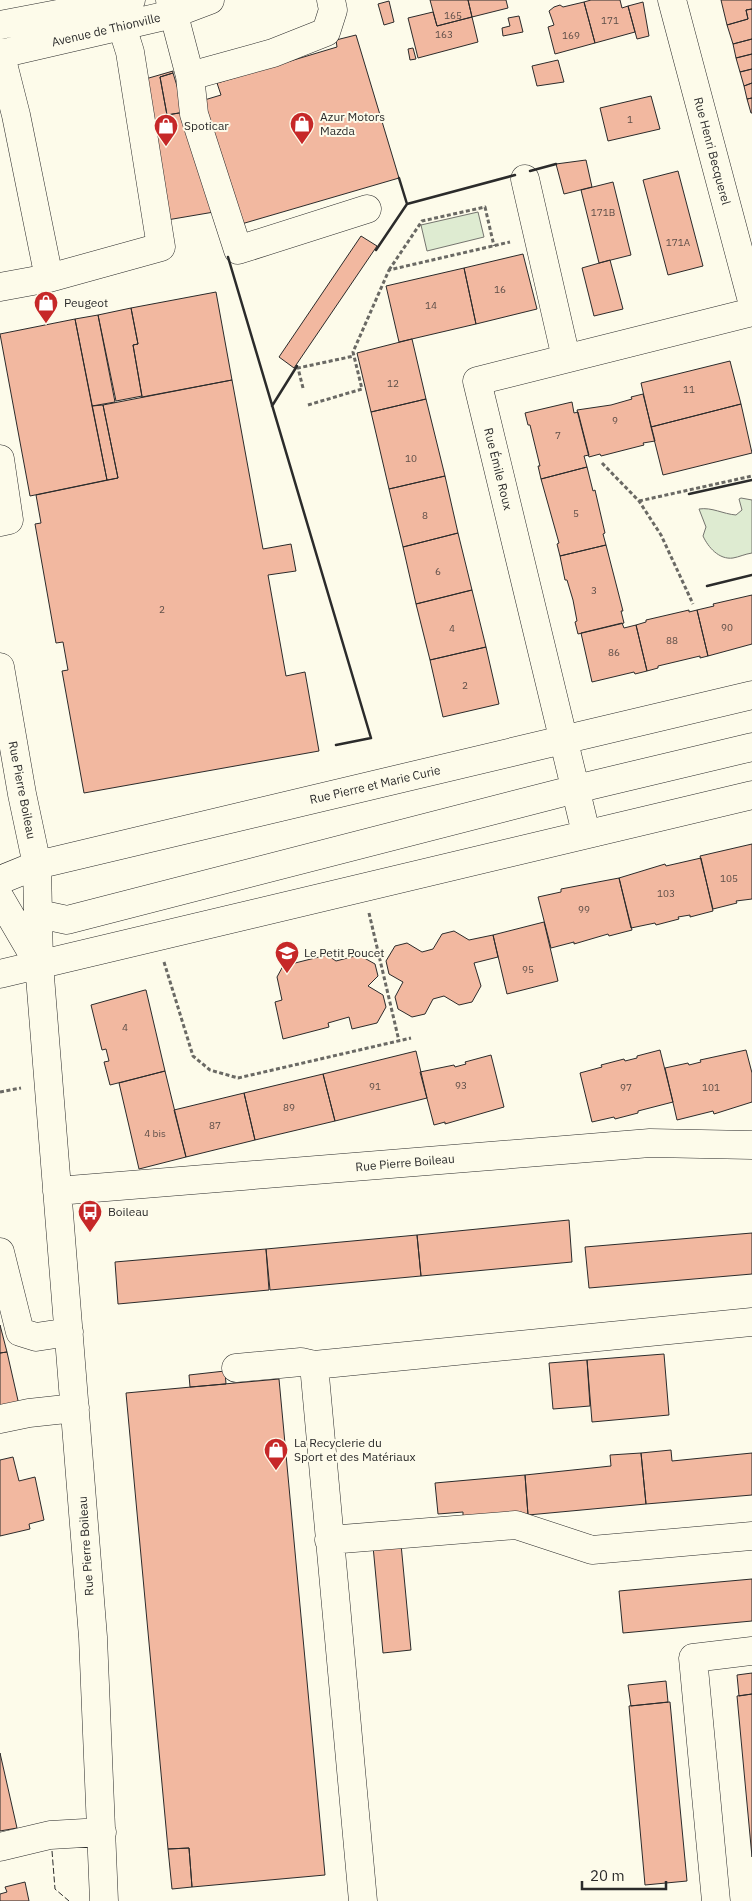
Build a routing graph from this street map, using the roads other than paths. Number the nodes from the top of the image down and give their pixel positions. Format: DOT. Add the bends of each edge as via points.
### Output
graph roads {
  1 [pos="210,0"];
  2 [pos="331,0"];
  3 [pos="672,0"];
  4 [pos="120,7"];
  5 [pos="172,7"];
  6 [pos="0,25"];
  7 [pos="0,54"];
  8 [pos="190,76"];
  9 [pos="525,179"];
  10 [pos="367,209"];
  11 [pos="49,278"];
  12 [pos="0,287"];
  13 [pos="752,301"];
  14 [pos="752,312"];
  15 [pos="566,358"];
  16 [pos="0,459"];
  17 [pos="0,522"];
  18 [pos="0,667"];
  19 [pos="752,695"];
  20 [pos="564,740"];
  21 [pos="752,747"];
  22 [pos="0,757"];
  23 [pos="576,789"];
  24 [pos="752,795"];
  25 [pos="586,833"];
  26 [pos="18,873"];
  27 [pos="0,898"];
  28 [pos="39,914"];
  29 [pos="39,964"];
  30 [pos="0,974"];
  31 [pos="752,1145"];
  32 [pos="58,1191"];
  33 [pos="0,1252"];
  34 [pos="752,1322"];
  35 [pos="69,1332"];
  36 [pos="314,1365"];
  37 [pos="236,1368"];
  38 [pos="75,1408"];
  39 [pos="0,1420"];
  40 [pos="752,1536"];
  41 [pos="329,1540"];
  42 [pos="752,1651"];
  43 [pos="102,1832"];
  44 [pos="0,1847"];
  45 [pos="104,1901"];
  46 [pos="362,1901"];
  47 [pos="716,1901"];
  1 -- 5 [label="street, Avenue de Thionville"];
  2 -- 8 [label="street" via="333,10 326,32 273,53"];
  3 -- 13 [label="street, Rue Henri Becquerel"];
  4 -- 5 [label="street, Avenue de Thionville"];
  4 -- 6 [label="street, Avenue de Thionville"];
  4 -- 7 [label="street, Avenue de Thionville"];
  4 -- 11 [label="street" via="161,247"];
  5 -- 8 [label="street"];
  7 -- 11 [label="street" via="16,115"];
  8 -- 10 [label="street" via="194,114 238,250"];
  9 -- 15 [label="street"];
  11 -- 12 [label="street"];
  14 -- 15 [label="street, Rue Émile Roux"];
  15 -- 20 [label="street, Rue Émile Roux" via="477,381"];
  16 -- 17 [label="street" via="9,520"];
  18 -- 26 [label="street, Rue Pierre Boileau" via="22,794"];
  19 -- 20 [label="street, Rue Pierre et Marie Curie"];
  20 -- 23 [label="street, Rue Émile Roux"];
  20 -- 26 [label="street, Rue Pierre et Marie Curie"];
  21 -- 23 [label="street"];
  22 -- 26 [label="street, Rue Pierre Boileau"];
  23 -- 25 [label="street, Rue Émile Roux"];
  23 -- 28 [label="street" via="67,920"];
  24 -- 25 [label="street"];
  25 -- 29 [label="street"];
  26 -- 28 [label="street, Rue Pierre Boileau"];
  27 -- 29 [label="street, Rue Pierre Boileau"];
  28 -- 29 [label="street, Rue Pierre Boileau"];
  29 -- 30 [label="street"];
  29 -- 32 [label="street, Rue Pierre Boileau"];
  31 -- 32 [label="street, Rue Pierre Boileau" via="650,1143"];
  32 -- 35 [label="street, Rue Pierre Boileau"];
  33 -- 35 [label="street" via="20,1332 36,1337"];
  34 -- 36 [label="street"];
  35 -- 38 [label="street, Rue Pierre Boileau"];
  36 -- 37 [label="street" via="301,1362"];
  36 -- 41 [label="street"];
  38 -- 39 [label="street"];
  38 -- 43 [label="street, Rue Pierre Boileau" via="93,1637"];
  40 -- 41 [label="street" via="592,1550 516,1525"];
  41 -- 46 [label="street"];
  42 -- 47 [label="street" via="693,1658"];
  43 -- 44 [label="street" via="50,1835"];
  43 -- 45 [label="street, Rue Pierre Boileau"];
}
